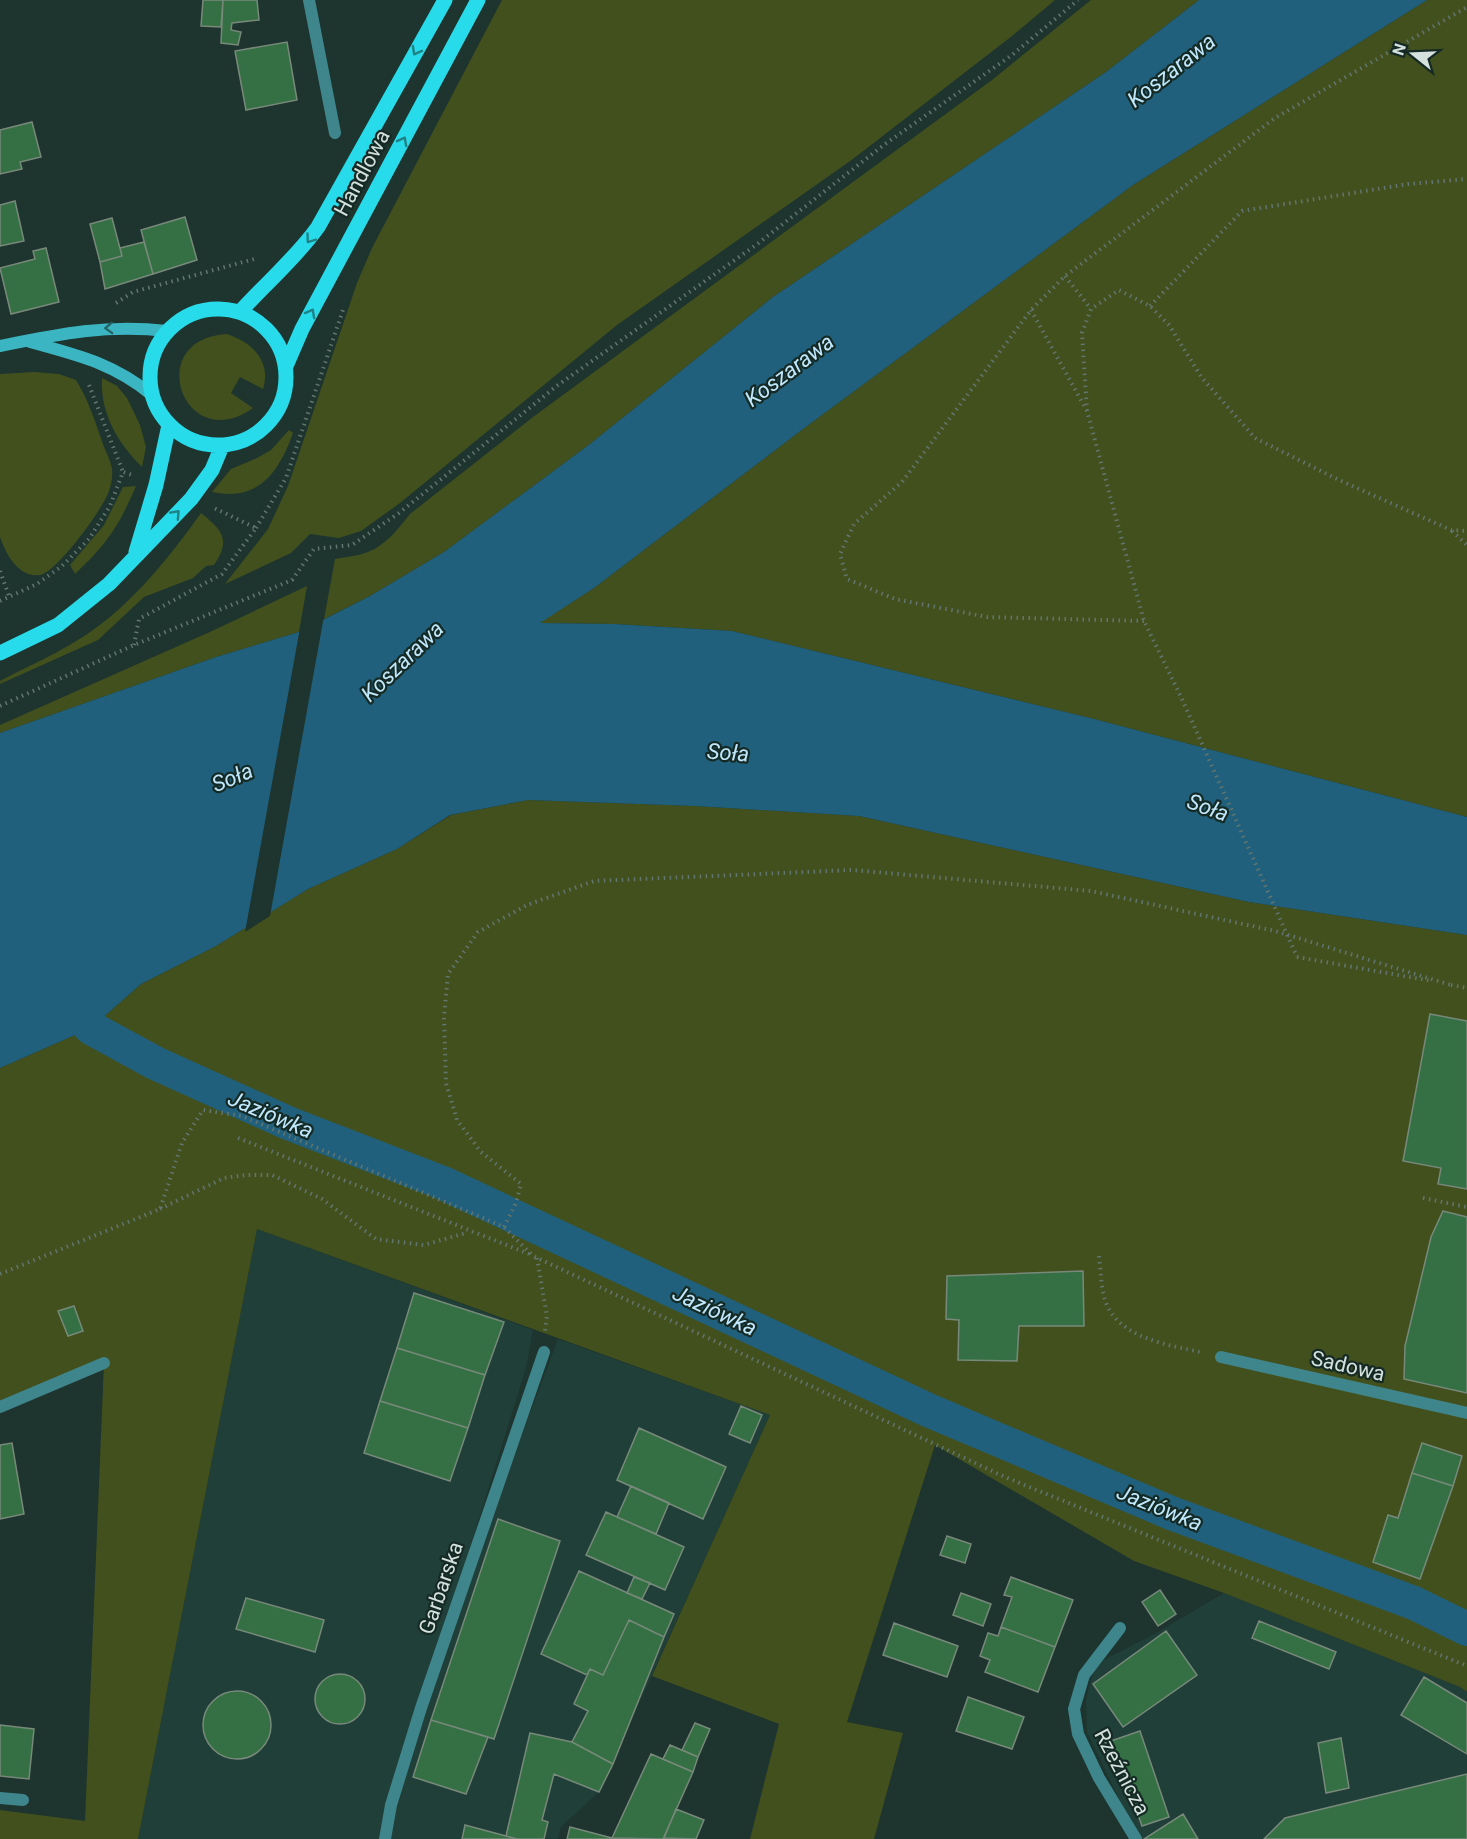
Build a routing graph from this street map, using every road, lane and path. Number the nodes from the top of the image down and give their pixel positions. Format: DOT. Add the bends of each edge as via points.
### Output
graph roads {
  1 [pos="309,0"];
  2 [pos="445,0"];
  3 [pos="478,0"];
  4 [pos="1078,0"];
  5 [pos="1467,7"];
  6 [pos="335,133"];
  7 [pos="1467,179"];
  8 [pos="260,258"];
  9 [pos="1065,276"];
  10 [pos="117,303"];
  11 [pos="1150,306"];
  12 [pos="1091,309"];
  13 [pos="1031,310"];
  14 [pos="240,312"];
  15 [pos="338,329"];
  16 [pos="167,331"];
  17 [pos="26,341"];
  18 [pos="0,346"];
  19 [pos="286,366"];
  20 [pos="88,382"];
  21 [pos="152,395"];
  22 [pos="1087,411"];
  23 [pos="169,425"];
  24 [pos="222,446"];
  25 [pos="123,472"];
  26 [pos="141,478"];
  27 [pos="204,503"];
  28 [pos="256,528"];
  29 [pos="1451,530"];
  30 [pos="1467,531"];
  31 [pos="1467,545"];
  32 [pos="135,555"];
  33 [pos="0,571"];
  34 [pos="9,596"];
  35 [pos="0,601"];
  36 [pos="1143,621"];
  37 [pos="134,645"];
  38 [pos="0,653"];
  39 [pos="0,706"];
  40 [pos="1451,985"];
  41 [pos="1467,988"];
  42 [pos="238,1138"];
  43 [pos="1423,1198"];
  44 [pos="1467,1207"];
  45 [pos="160,1209"];
  46 [pos="504,1227"];
  47 [pos="466,1233"];
  48 [pos="535,1257"];
  49 [pos="1100,1257"];
  50 [pos="0,1274"];
  51 [pos="544,1352"];
  52 [pos="1221,1357"];
  53 [pos="104,1362"];
  54 [pos="0,1407"];
  55 [pos="1467,1413"];
  56 [pos="1120,1628"];
  57 [pos="1467,1666"];
  58 [pos="0,1798"];
  59 [pos="22,1800"];
  60 [pos="385,1839"];
  61 [pos="1136,1839"];
  1 -- 6 [label="street"];
  2 -- 14 [label="main road, Handlowa, one-way" via="318,226 303,248"];
  19 -- 3 [label="main road, Handlowa, one-way" via="302,329"];
  4 -- 37 [label="path" via="1012,55 885,144 756,245 558,385 399,513 352,545 314,549 292,580"];
  5 -- 9 [label="path" via="1275,118"];
  7 -- 11 [label="path" via="1407,184 1242,211"];
  8 -- 10 [label="path" via="133,292"];
  9 -- 12 [label="path"];
  9 -- 13 [label="path"];
  11 -- 12 [label="path" via="1119,290"];
  11 -- 29 [label="path" via="1169,325 1202,378 1255,438"];
  12 -- 22 [label="path" via="1082,333"];
  13 -- 22 [label="path"];
  13 -- 36 [label="path" via="902,482 854,524 840,554 847,579 895,599 987,617"];
  14 -- 16 [label="main road" via="201,310"];
  14 -- 19 [label="main road" via="271,333"];
  15 -- 28 [label="path" via="286,478"];
  16 -- 17 [label="street, one-way" via="106,328"];
  16 -- 21 [label="main road" via="155,350 149,372"];
  17 -- 18 [label="street"];
  17 -- 21 [label="street" via="104,365 132,378"];
  19 -- 24 [label="main road" via="285,389 278,411 264,428 245,441"];
  20 -- 25 [label="path"];
  21 -- 23 [label="main road"];
  22 -- 36 [label="path"];
  23 -- 24 [label="main road" via="199,443"];
  23 -- 32 [label="main road"];
  32 -- 24 [label="main road, one-way" via="191,499 212,470"];
  25 -- 26 [label="path"];
  25 -- 34 [label="path" via="110,506 88,539 62,566 37,584"];
  27 -- 28 [label="path"];
  28 -- 37 [label="path" via="222,574 139,619"];
  29 -- 30 [label="path"];
  29 -- 31 [label="path"];
  32 -- 38 [label="main road" via="109,584 58,625"];
  33 -- 34 [label="path"];
  34 -- 35 [label="path"];
  36 -- 40 [label="path, bridge" via="1297,957"];
  37 -- 39 [label="path"];
  40 -- 41 [label="path"];
  40 -- 46 [label="path" via="1275,931 1090,891 852,870 594,881 527,906 478,932 448,974 444,1017 446,1083 457,1120 481,1152 521,1184"];
  42 -- 48 [label="path"];
  43 -- 44 [label="path"];
  45 -- 46 [label="path" via="182,1143 203,1110 242,1116"];
  45 -- 47 [label="path" via="224,1178 272,1175 322,1199 376,1239 424,1245"];
  45 -- 50 [label="path"];
  46 -- 48 [label="path"];
  48 -- 51 [label="path" via="547,1316"];
  48 -- 57 [label="path" via="1005,1477"];
  49 -- 52 [label="path" via="1107,1305 1118,1320 1155,1341"];
  51 -- 60 [label="street, Garbarska" via="421,1708 391,1805"];
  52 -- 55 [label="street, Sadowa"];
  53 -- 54 [label="street"];
  56 -- 61 [label="street, Rzeźnicza" via="1084,1675 1074,1710 1078,1734 1099,1778"];
  58 -- 59 [label="street"];
}
